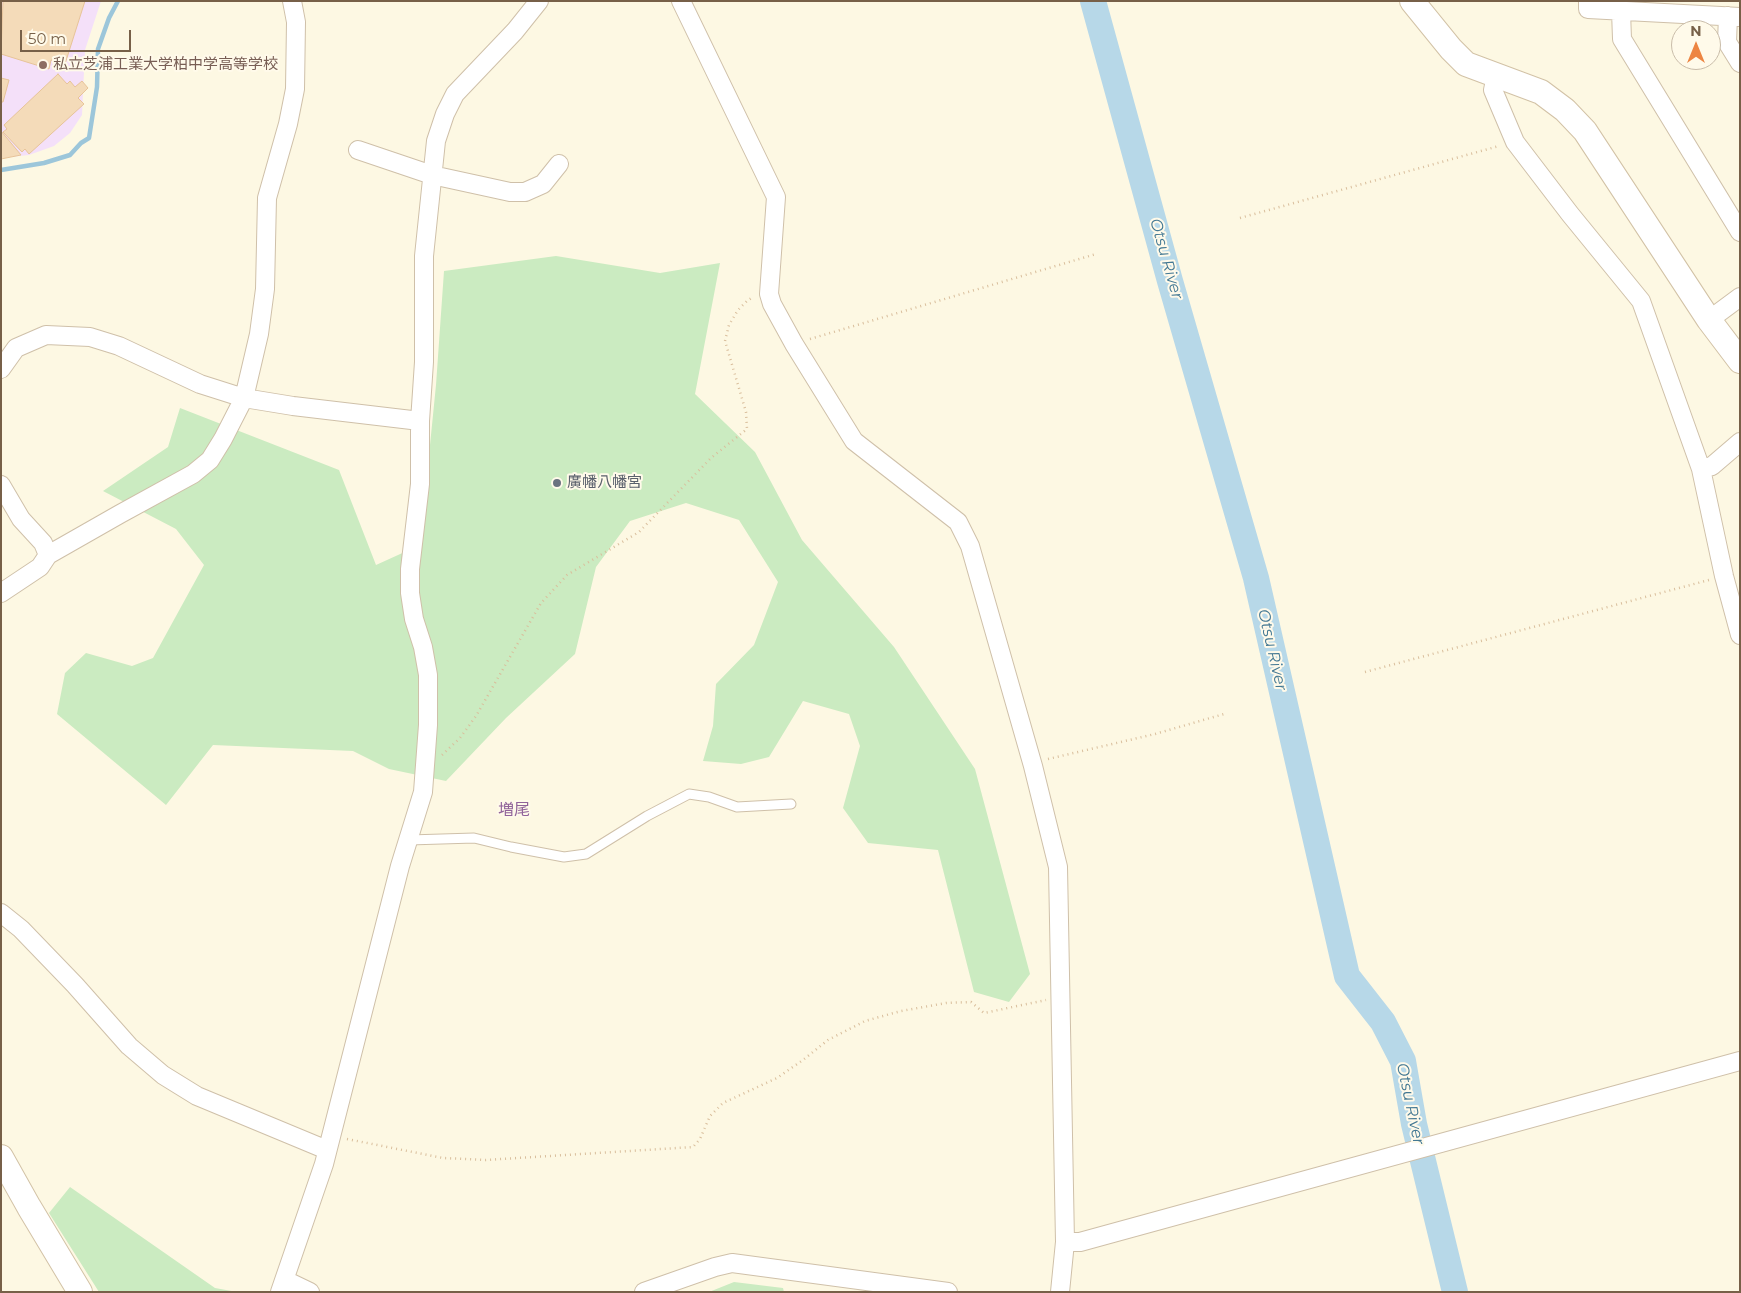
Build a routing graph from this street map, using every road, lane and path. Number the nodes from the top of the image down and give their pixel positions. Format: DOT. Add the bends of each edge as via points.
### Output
graph roads {
  1 [pos="292,1"];
  2 [pos="539,1"];
  3 [pos="681,1"];
  4 [pos="1412,1"];
  5 [pos="1588,1"];
  6 [pos="1621,11"];
  7 [pos="1734,17"];
  8 [pos="1740,63"];
  9 [pos="1496,76"];
  10 [pos="1515,142"];
  11 [pos="358,150"];
  12 [pos="559,164"];
  13 [pos="432,175"];
  14 [pos="1240,218"];
  15 [pos="1740,232"];
  16 [pos="1096,254"];
  17 [pos="769,294"];
  18 [pos="1740,297"];
  19 [pos="1709,320"];
  20 [pos="794,344"];
  21 [pos="1740,361"];
  22 [pos="1,369"];
  23 [pos="244,398"];
  24 [pos="420,421"];
  25 [pos="1740,442"];
  26 [pos="1700,469"];
  27 [pos="1,485"];
  28 [pos="48,555"];
  29 [pos="1724,576"];
  30 [pos="1,593"];
  31 [pos="1740,635"];
  32 [pos="1365,672"];
  33 [pos="1224,714"];
  34 [pos="1033,766"];
  35 [pos="426,772"];
  36 [pos="791,804"];
  37 [pos="409,840"];
  38 [pos="1,913"];
  39 [pos="1061,996"];
  40 [pos="1740,1061"];
  41 [pos="329,1143"];
  42 [pos="3,1165"];
  43 [pos="1065,1242"];
  44 [pos="282,1286"];
  45 [pos="80,1292"];
  46 [pos="310,1292"];
  47 [pos="644,1292"];
  48 [pos="948,1292"];
  49 [pos="1060,1292"];
  1 -- 23 [label="street" via="296,22 296,89 267,198 265,289 259,334"];
  2 -- 13 [label="street" via="455,94 436,140"];
  3 -- 17 [label="street" via="776,197"];
  4 -- 9 [label="street" via="1466,64"];
  5 -- 6 [label="street" via="1588,9"];
  6 -- 7 [label="street"];
  6 -- 15 [label="street" via="1622,39"];
  7 -- 8 [label="street" via="1727,42"];
  9 -- 10 [label="street" via="1493,90"];
  9 -- 19 [label="street" via="1541,92 1585,131"];
  10 -- 14 [label="path"];
  10 -- 26 [label="street" via="1641,301"];
  11 -- 13 [label="street"];
  12 -- 13 [label="street" via="543,184 525,192 510,192"];
  13 -- 24 [label="street" via="424,256 424,362"];
  16 -- 20 [label="path"];
  17 -- 20 [label="street"];
  17 -- 35 [label="path" via="756,295 738,310 728,325 724,341 746,412 747,429 711,458 639,532 567,575 541,603 476,716 460,738"];
  18 -- 19 [label="street"];
  19 -- 21 [label="street"];
  20 -- 34 [label="street" via="854,441 958,522 970,546"];
  22 -- 23 [label="street" via="16,348 46,336 90,337 119,346 200,384"];
  23 -- 24 [label="street"];
  23 -- 28 [label="street" via="210,460 193,474"];
  24 -- 35 [label="street" via="420,484 410,593 428,675"];
  25 -- 26 [label="street" via="1712,466"];
  26 -- 29 [label="street"];
  27 -- 28 [label="street" via="20,519 42,543"];
  28 -- 30 [label="street" via="40,567"];
  29 -- 31 [label="street"];
  29 -- 32 [label="path"];
  33 -- 34 [label="path" via="1049,759"];
  34 -- 39 [label="street" via="1058,867"];
  35 -- 37 [label="street"];
  36 -- 37 [label="lane" via="737,807 689,794 646,816 586,854 564,857 474,838"];
  37 -- 41 [label="street"];
  38 -- 41 [label="street" via="28,936 129,1046 163,1075 197,1096"];
  39 -- 41 [label="path" via="984,1013 971,1002 946,1003 865,1021 828,1040 777,1078 723,1103 710,1116 693,1148 486,1160 443,1158"];
  39 -- 43 [label="street"];
  40 -- 43 [label="street" via="1080,1242"];
  41 -- 44 [label="street"];
  42 -- 45 [label="street"];
  43 -- 49 [label="street"];
  44 -- 46 [label="street"];
  47 -- 48 [label="street" via="732,1263"];
}
